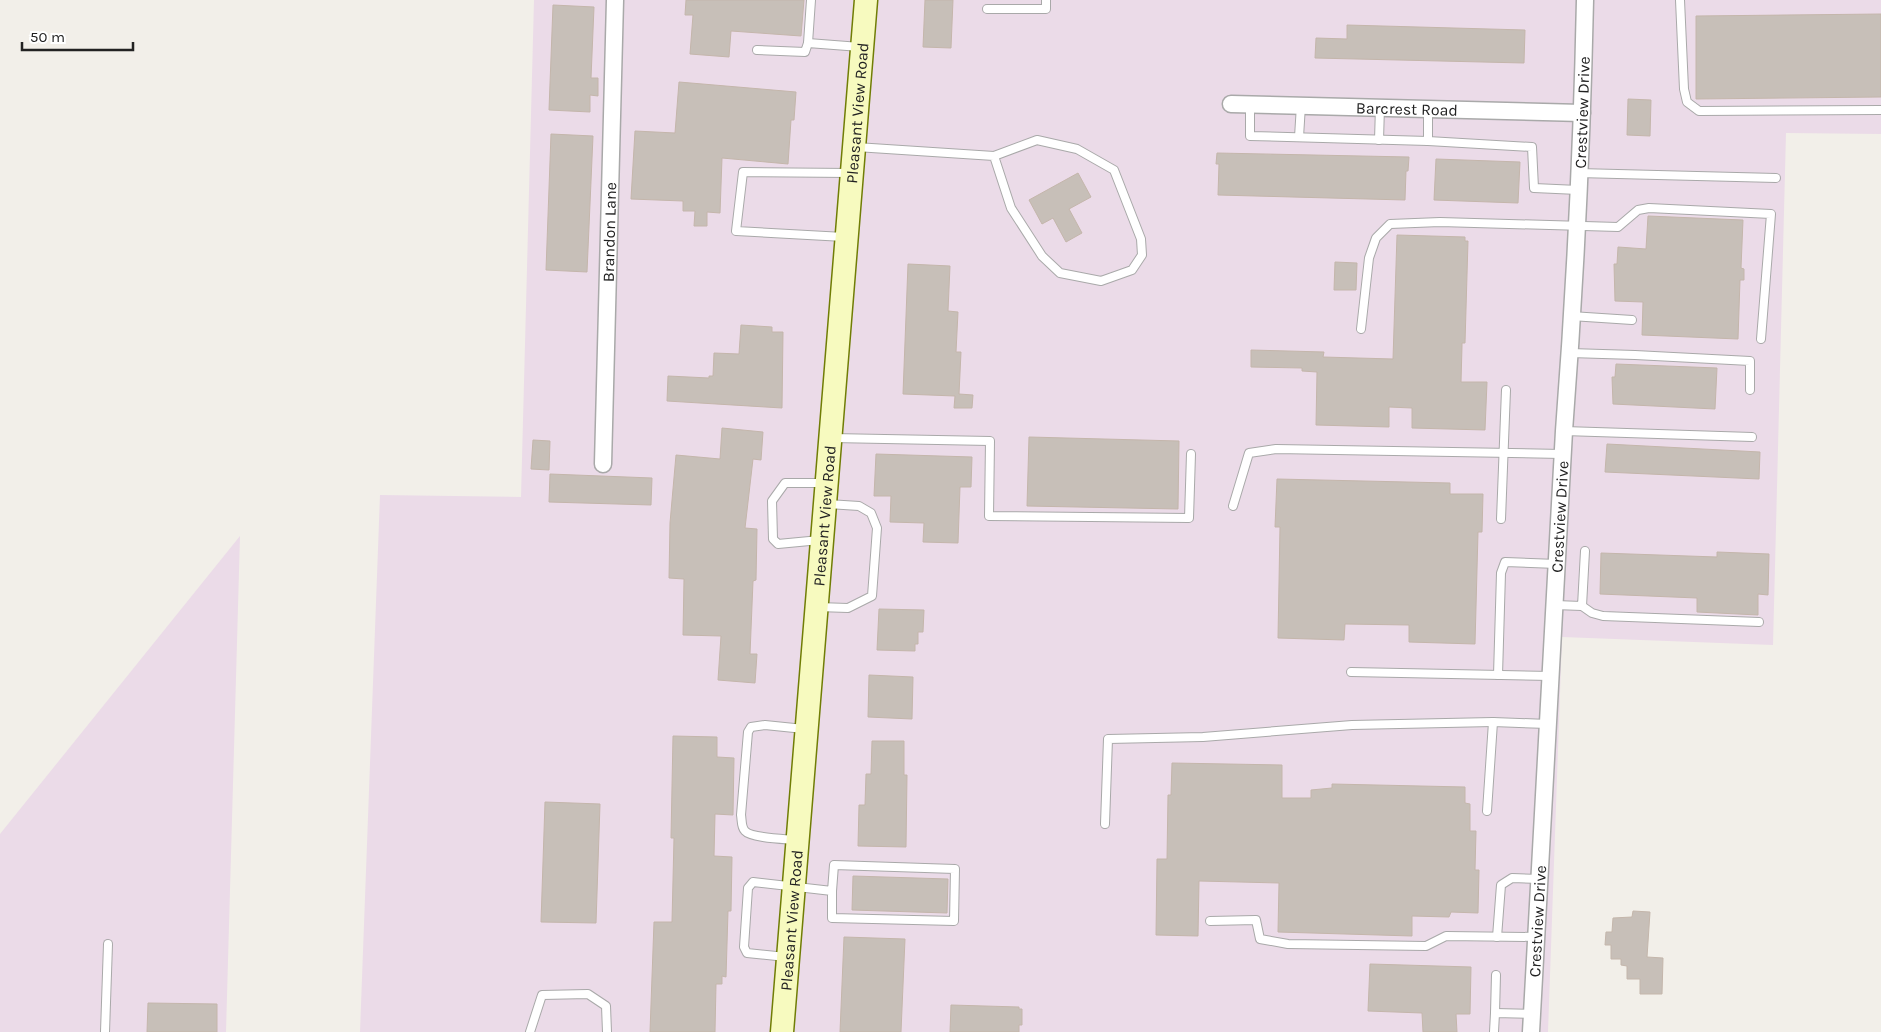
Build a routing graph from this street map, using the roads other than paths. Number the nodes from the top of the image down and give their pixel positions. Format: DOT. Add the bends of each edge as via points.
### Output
graph roads {
  1 [pos="615,0"];
  2 [pos="811,0"];
  3 [pos="866,0"];
  4 [pos="1046,0"];
  5 [pos="1585,0"];
  6 [pos="1680,0"];
  7 [pos="987,9"];
  8 [pos="808,43"];
  9 [pos="862,47"];
  10 [pos="757,50"];
  11 [pos="1231,104"];
  12 [pos="1250,105"];
  13 [pos="1301,106"];
  14 [pos="1380,108"];
  15 [pos="1428,109"];
  16 [pos="1881,110"];
  17 [pos="1582,113"];
  18 [pos="1300,137"];
  19 [pos="1379,140"];
  20 [pos="1428,142"];
  21 [pos="854,147"];
  22 [pos="994,156"];
  23 [pos="852,173"];
  24 [pos="1578,173"];
  25 [pos="1776,178"];
  26 [pos="1578,190"];
  27 [pos="1576,226"];
  28 [pos="846,238"];
  29 [pos="1571,316"];
  30 [pos="1632,320"];
  31 [pos="1360,329"];
  32 [pos="1761,339"];
  33 [pos="1570,353"];
  34 [pos="1506,390"];
  35 [pos="1750,390"];
  36 [pos="1564,431"];
  37 [pos="1752,437"];
  38 [pos="830,438"];
  39 [pos="1504,453"];
  40 [pos="1191,454"];
  41 [pos="1562,454"];
  42 [pos="604,464"];
  43 [pos="826,493"];
  44 [pos="1233,506"];
  45 [pos="1501,519"];
  46 [pos="822,540"];
  47 [pos="1585,551"];
  48 [pos="1557,564"];
  49 [pos="1555,605"];
  50 [pos="1582,606"];
  51 [pos="816,607"];
  52 [pos="1760,622"];
  53 [pos="1351,672"];
  54 [pos="1498,675"];
  55 [pos="1551,676"];
  56 [pos="1493,722"];
  57 [pos="1548,724"];
  58 [pos="806,730"];
  59 [pos="1487,811"];
  60 [pos="1105,824"];
  61 [pos="797,840"];
  62 [pos="1540,878"];
  63 [pos="793,888"];
  64 [pos="832,891"];
  65 [pos="1210,921"];
  66 [pos="1497,937"];
  67 [pos="1537,937"];
  68 [pos="108,944"];
  69 [pos="788,957"];
  70 [pos="1496,975"];
  71 [pos="1495,1013"];
  72 [pos="1532,1014"];
  73 [pos="105,1032"];
  74 [pos="530,1032"];
  75 [pos="607,1032"];
  76 [pos="782,1032"];
  77 [pos="1494,1032"];
  78 [pos="1531,1032"];
  1 -- 42 [label="street, Brandon Lane"];
  2 -- 8 [label="lane"];
  3 -- 9 [label="main road, Pleasant View Road"];
  4 -- 7 [label="lane" via="1046,9"];
  5 -- 17 [label="street, Crestview Drive"];
  6 -- 16 [label="lane" via="1684,89 1687,102 1699,111"];
  8 -- 9 [label="lane"];
  8 -- 10 [label="lane" via="805,52"];
  9 -- 21 [label="main road, Pleasant View Road"];
  11 -- 12 [label="street, Barcrest Road"];
  12 -- 13 [label="street, Barcrest Road"];
  12 -- 18 [label="lane" via="1250,136"];
  13 -- 14 [label="street, Barcrest Road"];
  13 -- 18 [label="lane"];
  14 -- 15 [label="street, Barcrest Road"];
  14 -- 19 [label="lane"];
  15 -- 17 [label="street, Barcrest Road"];
  15 -- 20 [label="lane"];
  17 -- 24 [label="street, Crestview Drive"];
  18 -- 19 [label="lane"];
  19 -- 20 [label="lane"];
  20 -- 26 [label="lane" via="1532,147 1534,188"];
  21 -- 22 [label="lane"];
  21 -- 23 [label="main road, Pleasant View Road"];
  22 -- 22 [label="lane" via="1037,140 1077,149 1114,170 1141,239 1142,255 1132,270 1101,281 1060,273 1042,256 1010,208"];
  23 -- 28 [label="main road, Pleasant View Road"];
  23 -- 28 [label="lane" via="743,172 736,231"];
  24 -- 25 [label="lane"];
  24 -- 26 [label="street, Crestview Drive"];
  26 -- 27 [label="street, Crestview Drive"];
  27 -- 29 [label="street, Crestview Drive"];
  27 -- 31 [label="lane" via="1440,222 1390,224 1376,238 1369,258"];
  27 -- 32 [label="lane" via="1618,227 1638,210 1649,208 1771,214"];
  28 -- 38 [label="main road, Pleasant View Road"];
  29 -- 30 [label="lane"];
  29 -- 33 [label="street, Crestview Drive"];
  33 -- 35 [label="lane" via="1750,362"];
  33 -- 36 [label="street, Crestview Drive"];
  34 -- 39 [label="lane"];
  36 -- 37 [label="lane"];
  36 -- 41 [label="street, Crestview Drive"];
  38 -- 40 [label="lane" via="990,440 989,516 1189,518"];
  38 -- 43 [label="main road, Pleasant View Road"];
  39 -- 41 [label="lane"];
  39 -- 44 [label="lane" via="1276,449 1250,454"];
  39 -- 45 [label="lane"];
  41 -- 48 [label="street, Crestview Drive"];
  43 -- 46 [label="main road, Pleasant View Road"];
  43 -- 46 [label="lane" via="785,483 772,501 773,539 778,544"];
  43 -- 51 [label="lane" via="871,512 877,528 872,596 848,608"];
  46 -- 51 [label="main road, Pleasant View Road"];
  47 -- 50 [label="lane"];
  48 -- 49 [label="street, Crestview Drive"];
  48 -- 54 [label="lane" via="1505,562 1501,573"];
  49 -- 50 [label="lane"];
  49 -- 55 [label="street, Crestview Drive"];
  50 -- 52 [label="lane" via="1603,616"];
  51 -- 58 [label="main road, Pleasant View Road"];
  53 -- 54 [label="lane"];
  54 -- 55 [label="lane"];
  55 -- 57 [label="street, Crestview Drive"];
  56 -- 57 [label="lane"];
  56 -- 59 [label="lane"];
  56 -- 60 [label="lane" via="1352,725 1203,737 1108,739"];
  57 -- 62 [label="street, Crestview Drive"];
  58 -- 61 [label="main road, Pleasant View Road"];
  58 -- 61 [label="lane" via="765,725 751,727 743,787 741,815 745,832"];
  61 -- 63 [label="main road, Pleasant View Road"];
  62 -- 66 [label="lane" via="1512,878 1501,885"];
  62 -- 67 [label="street, Crestview Drive"];
  63 -- 64 [label="lane"];
  63 -- 69 [label="main road, Pleasant View Road"];
  63 -- 69 [label="lane" via="753,882 748,888 744,948 747,953"];
  64 -- 64 [label="lane" via="832,918 954,921 955,869 834,865"];
  65 -- 66 [label="lane" via="1256,920 1260,939 1288,944 1426,946 1446,936"];
  66 -- 67 [label="lane"];
  67 -- 72 [label="street, Crestview Drive"];
  68 -- 73 [label="lane"];
  69 -- 76 [label="main road, Pleasant View Road"];
  70 -- 71 [label="lane"];
  71 -- 72 [label="lane"];
  71 -- 77 [label="lane"];
  72 -- 78 [label="street, Crestview Drive"];
  74 -- 75 [label="lane" via="542,995 588,994 606,1006"];
}
